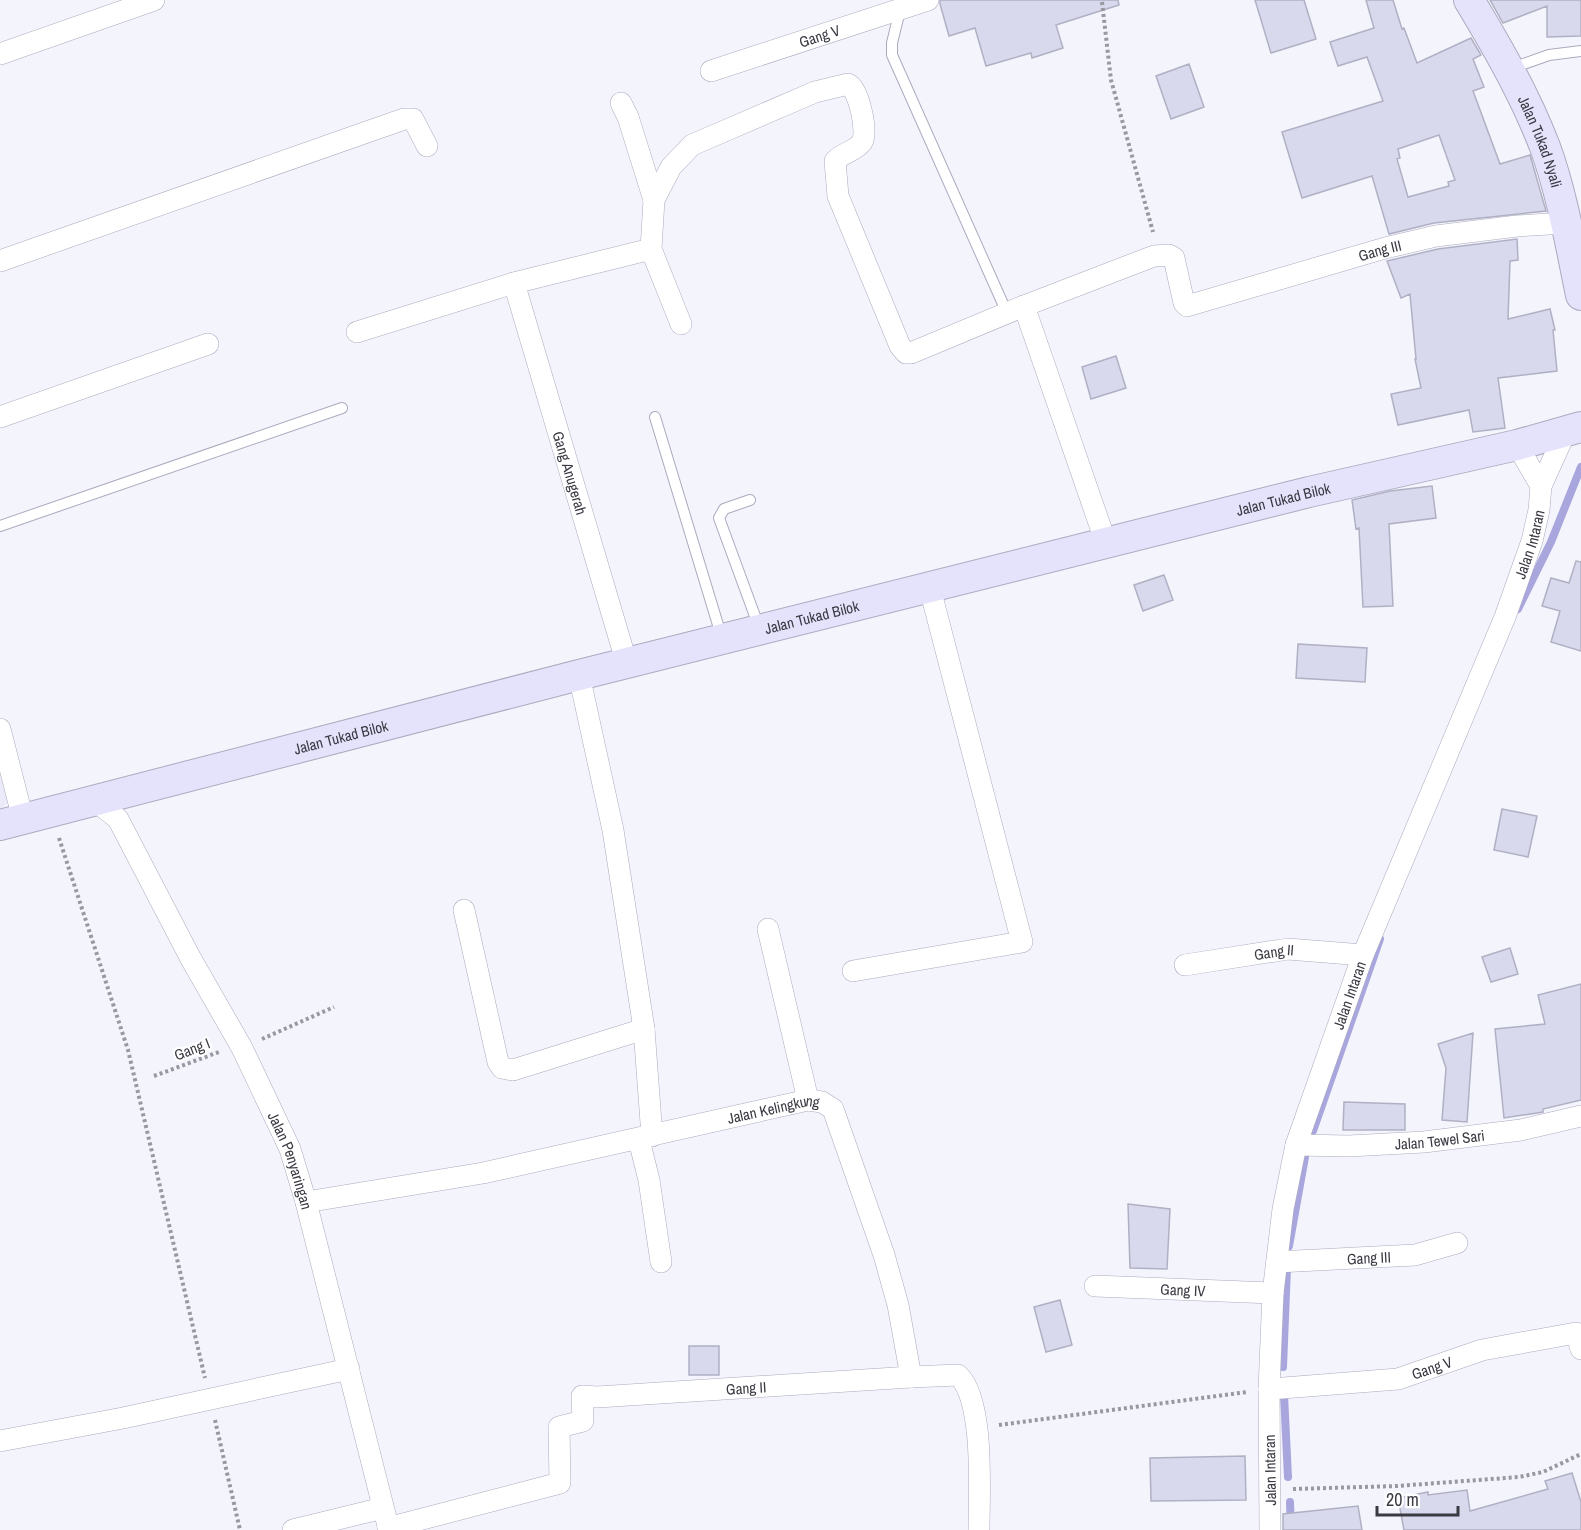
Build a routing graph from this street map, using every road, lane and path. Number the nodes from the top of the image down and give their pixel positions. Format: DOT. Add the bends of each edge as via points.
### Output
graph roads {
  1 [pos="154,0"];
  2 [pos="928,0"];
  3 [pos="1469,0"];
  4 [pos="1102,2"];
  5 [pos="900,10"];
  6 [pos="1581,51"];
  7 [pos="0,54"];
  8 [pos="1510,68"];
  9 [pos="711,71"];
  10 [pos="621,104"];
  11 [pos="427,146"];
  12 [pos="654,200"];
  13 [pos="1566,223"];
  14 [pos="651,249"];
  15 [pos="1159,256"];
  16 [pos="0,261"];
  17 [pos="514,283"];
  18 [pos="1581,295"];
  19 [pos="1016,310"];
  20 [pos="681,324"];
  21 [pos="357,332"];
  22 [pos="208,344"];
  23 [pos="342,408"];
  24 [pos="0,417"];
  25 [pos="655,417"];
  26 [pos="1574,429"];
  27 [pos="1517,445"];
  28 [pos="1541,486"];
  29 [pos="750,500"];
  30 [pos="0,526"];
  31 [pos="1106,543"];
  32 [pos="930,589"];
  33 [pos="760,630"];
  34 [pos="723,640"];
  35 [pos="627,664"];
  36 [pos="579,675"];
  37 [pos="0,729"];
  38 [pos="111,804"];
  39 [pos="29,817"];
  40 [pos="464,910"];
  41 [pos="768,929"];
  42 [pos="1364,955"];
  43 [pos="1185,965"];
  44 [pos="853,972"];
  45 [pos="334,1007"];
  46 [pos="644,1029"];
  47 [pos="240,1046"];
  48 [pos="154,1076"];
  49 [pos="808,1100"];
  50 [pos="1581,1116"];
  51 [pos="645,1138"];
  52 [pos="1296,1145"];
  53 [pos="306,1202"];
  54 [pos="1457,1243"];
  55 [pos="661,1262"];
  56 [pos="1277,1262"];
  57 [pos="1095,1286"];
  58 [pos="1273,1293"];
  59 [pos="1581,1348"];
  60 [pos="349,1369"];
  61 [pos="911,1377"];
  62 [pos="1269,1389"];
  63 [pos="210,1398"];
  64 [pos="978,1428"];
  65 [pos="0,1441"];
  66 [pos="1581,1454"];
  67 [pos="1270,1490"];
  68 [pos="386,1522"];
  69 [pos="240,1530"];
  70 [pos="293,1530"];
  71 [pos="979,1530"];
  72 [pos="1270,1530"];
  1 -- 7 [label="street"];
  2 -- 5 [label="street, Gang V"];
  3 -- 8 [label="street, Jalan Tukad Nyali"];
  4 -- 15 [label="path" via="1111,80"];
  5 -- 9 [label="street, Gang V"];
  5 -- 19 [label="lane" via="892,55"];
  6 -- 8 [label="lane" via="1550,55"];
  8 -- 13 [label="street, Jalan Tukad Nyali" via="1545,148"];
  10 -- 12 [label="street"];
  11 -- 16 [label="street" via="413,119 404,118"];
  12 -- 14 [label="street"];
  12 -- 19 [label="street" via="671,167 692,145 815,92 848,84 856,95 864,135 859,146 835,162 838,196 903,351 911,353"];
  13 -- 15 [label="street, Gang III" via="1436,236 1185,306 1175,260 1169,255"];
  13 -- 18 [label="street, Jalan Tukad Nyali"];
  14 -- 17 [label="street"];
  14 -- 20 [label="street"];
  15 -- 19 [label="street"];
  17 -- 21 [label="street"];
  17 -- 35 [label="street, Gang Anugerah"];
  19 -- 31 [label="street"];
  22 -- 24 [label="street"];
  23 -- 30 [label="lane"];
  25 -- 34 [label="lane"];
  26 -- 27 [label="street, Jalan Tukad Bilok"];
  26 -- 28 [label="street, Jalan Intaran"];
  27 -- 28 [label="street"];
  27 -- 31 [label="street, Jalan Tukad Bilok"];
  28 -- 42 [label="street, Jalan Intaran" via="1532,541 1505,617"];
  29 -- 33 [label="lane" via="724,508 719,518"];
  31 -- 32 [label="street, Jalan Tukad Bilok"];
  32 -- 33 [label="street, Jalan Tukad Bilok"];
  32 -- 44 [label="street" via="1022,942"];
  33 -- 34 [label="street, Jalan Tukad Bilok"];
  34 -- 35 [label="street, Jalan Tukad Bilok"];
  35 -- 36 [label="street, Jalan Tukad Bilok"];
  36 -- 38 [label="street, Jalan Tukad Bilok"];
  36 -- 46 [label="street" via="613,830"];
  37 -- 39 [label="street"];
  38 -- 39 [label="street, Jalan Tukad Bilok"];
  38 -- 47 [label="street, Jalan Penyaringan"];
  39 -- 63 [label="path" via="128,1050"];
  40 -- 46 [label="street" via="502,1068 513,1070"];
  41 -- 49 [label="street"];
  42 -- 43 [label="street, Gang II" via="1288,950"];
  42 -- 52 [label="street, Jalan Intaran"];
  45 -- 47 [label="path, Gang I"];
  46 -- 51 [label="street"];
  47 -- 48 [label="path, Gang I"];
  47 -- 53 [label="street, Jalan Penyaringan" via="290,1149"];
  49 -- 51 [label="street, Jalan Kelingkung"];
  49 -- 61 [label="street, Jalan Kelingkung" via="833,1109 884,1255"];
  50 -- 52 [label="street, Jalan Tewel Sari" via="1521,1130 1424,1142"];
  51 -- 53 [label="street, Jalan Kelingkung" via="483,1173"];
  51 -- 55 [label="street"];
  52 -- 56 [label="street, Jalan Intaran"];
  53 -- 60 [label="street, Jalan Penyaringan"];
  54 -- 56 [label="street, Gang III" via="1415,1256"];
  56 -- 58 [label="street, Jalan Intaran"];
  57 -- 58 [label="street, Gang IV"];
  58 -- 62 [label="street, Jalan Intaran"];
  59 -- 62 [label="street, Gang V" via="1576,1333 1482,1350 1398,1379"];
  60 -- 63 [label="street"];
  60 -- 68 [label="street, Jalan Penyaringan"];
  61 -- 64 [label="street" via="958,1376 969,1389"];
  61 -- 68 [label="street, Gang II" via="582,1396 583,1421 559,1427 560,1483"];
  62 -- 64 [label="path"];
  62 -- 67 [label="street, Jalan Intaran"];
  63 -- 65 [label="street"];
  63 -- 69 [label="path"];
  64 -- 71 [label="street"];
  66 -- 67 [label="path" via="1543,1472 1520,1477"];
  67 -- 72 [label="street, Jalan Intaran"];
  68 -- 70 [label="street"];
}
